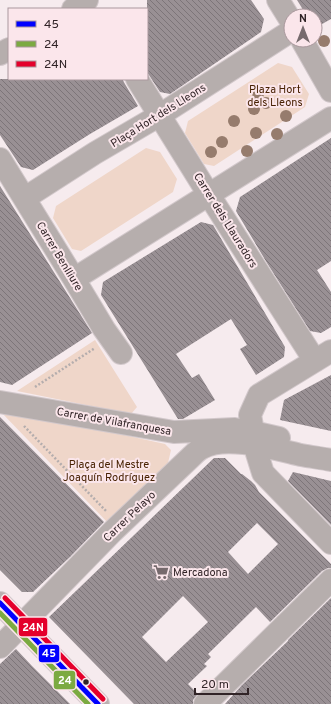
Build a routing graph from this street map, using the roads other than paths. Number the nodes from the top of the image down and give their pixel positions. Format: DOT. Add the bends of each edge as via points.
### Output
graph roads {
  1 [pos="87,0"];
  2 [pos="75,8"];
  3 [pos="283,36"];
  4 [pos="307,48"];
  5 [pos="138,80"];
  6 [pos="331,91"];
  7 [pos="160,115"];
  8 [pos="331,118"];
  9 [pos="0,159"];
  10 [pos="209,194"];
  11 [pos="25,198"];
  12 [pos="74,279"];
  13 [pos="121,353"];
  14 [pos="323,356"];
  15 [pos="1,400"];
  16 [pos="253,437"];
  17 [pos="331,451"];
  18 [pos="331,460"];
  19 [pos="331,543"];
  20 [pos="331,580"];
  21 [pos="0,603"];
  22 [pos="22,625"];
  23 [pos="0,647"];
  24 [pos="98,704"];
  25 [pos="205,704"];
  1 -- 2 [label="street"];
  3 -- 7 [label="street, Plaça Hort dels Lleons"];
  4 -- 6 [label="street"];
  5 -- 7 [label="street, Carrer dels Llauradors"];
  7 -- 10 [label="street, Carrer dels Llauradors"];
  7 -- 11 [label="street, Plaça Hort dels Lleons"];
  8 -- 10 [label="street"];
  9 -- 11 [label="street, Carrer Benlliure"];
  10 -- 12 [label="street"];
  10 -- 14 [label="street, Carrer dels Llauradors"];
  11 -- 12 [label="street, Carrer Benlliure"];
  12 -- 13 [label="street, Carrer Benlliure"];
  14 -- 16 [label="street" via="259,395 250,415"];
  15 -- 16 [label="street, Carrer de Vilafranquesa" via="174,432 234,429"];
  16 -- 17 [label="street, Carrer de Vilafranquesa" via="257,433"];
  16 -- 18 [label="street, Carrer de Vilafranquesa" via="304,455"];
  16 -- 19 [label="street" via="263,473"];
  16 -- 22 [label="street, Carrer Pelayo" via="214,444 202,448 192,456 113,530"];
  20 -- 25 [label="street"];
  21 -- 22 [label="main road"];
  22 -- 23 [label="street, Carrer Pelayo"];
  22 -- 24 [label="main road"];
}
